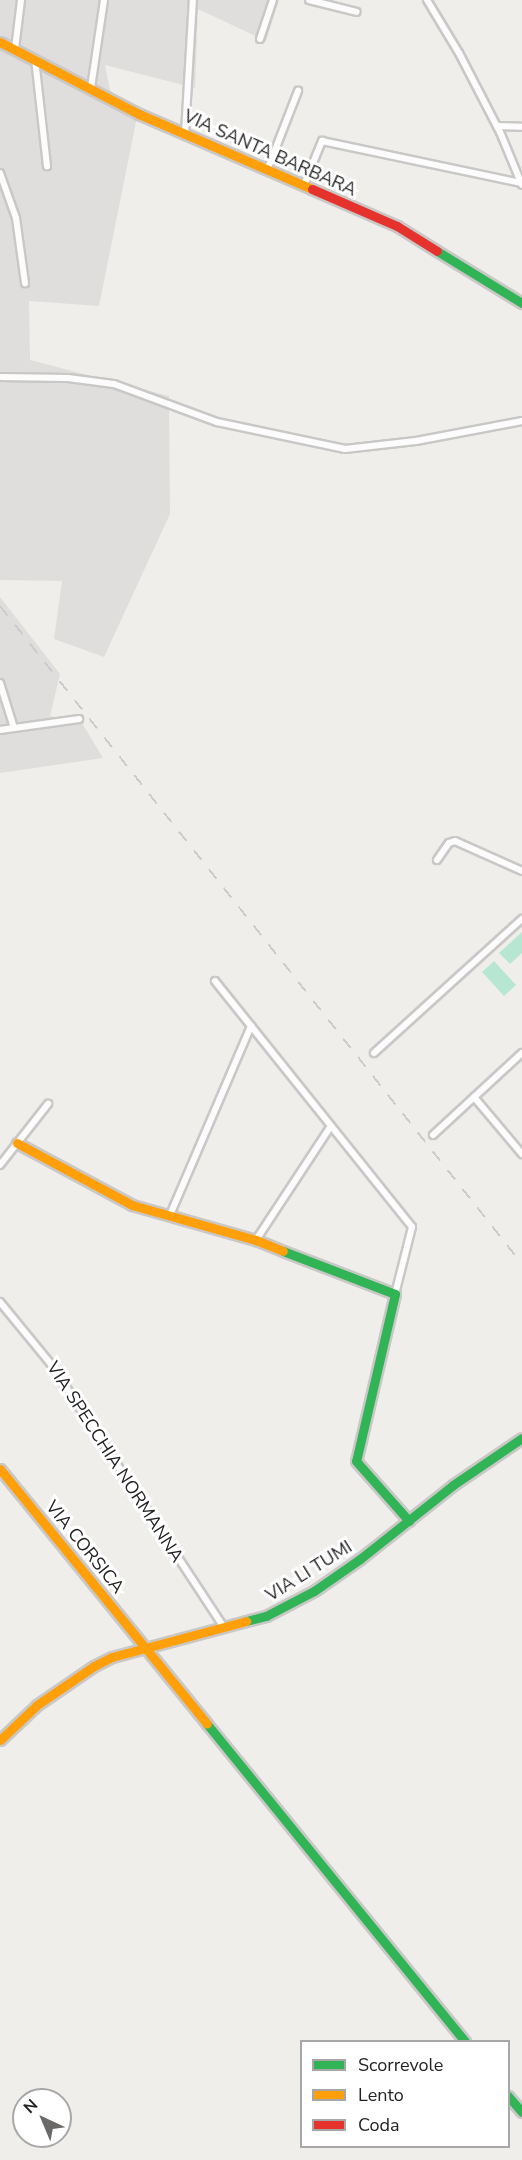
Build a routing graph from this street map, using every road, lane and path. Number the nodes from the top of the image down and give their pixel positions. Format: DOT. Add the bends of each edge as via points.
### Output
graph roads {
  1 [pos="21,0"];
  2 [pos="104,0"];
  3 [pos="193,0"];
  4 [pos="273,0"];
  5 [pos="309,0"];
  6 [pos="427,0"];
  7 [pos="327,2"];
  8 [pos="357,12"];
  9 [pos="260,39"];
  10 [pos="0,42"];
  11 [pos="15,49"];
  12 [pos="35,59"];
  13 [pos="91,88"];
  14 [pos="298,91"];
  15 [pos="497,126"];
  16 [pos="522,127"];
  17 [pos="185,133"];
  18 [pos="47,166"];
  19 [pos="268,168"];
  20 [pos="0,173"];
  21 [pos="521,184"];
  22 [pos="304,185"];
  23 [pos="24,283"];
  24 [pos="522,303"];
  25 [pos="0,377"];
  26 [pos="522,421"];
  27 [pos="0,683"];
  28 [pos="79,720"];
  29 [pos="14,728"];
  30 [pos="0,730"];
  31 [pos="437,860"];
  32 [pos="522,871"];
  33 [pos="522,919"];
  34 [pos="215,981"];
  35 [pos="251,1026"];
  36 [pos="374,1053"];
  37 [pos="522,1053"];
  38 [pos="474,1097"];
  39 [pos="48,1104"];
  40 [pos="331,1126"];
  41 [pos="433,1135"];
  42 [pos="17,1143"];
  43 [pos="522,1154"];
  44 [pos="0,1165"];
  45 [pos="170,1215"];
  46 [pos="256,1240"];
  47 [pos="395,1294"];
  48 [pos="0,1302"];
  49 [pos="522,1438"];
  50 [pos="0,1469"];
  51 [pos="409,1521"];
  52 [pos="223,1626"];
  53 [pos="144,1646"];
  54 [pos="0,1740"];
  55 [pos="463,2040"];
  56 [pos="510,2098"];
  57 [pos="522,2112"];
  1 -- 11 [label="street"];
  2 -- 13 [label="street"];
  3 -- 17 [label="street"];
  4 -- 9 [label="street"];
  5 -- 7 [label="street"];
  6 -- 15 [label="street"];
  7 -- 8 [label="street"];
  10 -- 11 [label="street, VIA SANTA BARBARA"];
  11 -- 12 [label="street, VIA SANTA BARBARA"];
  12 -- 13 [label="street, VIA SANTA BARBARA"];
  12 -- 18 [label="street"];
  13 -- 17 [label="street, VIA SANTA BARBARA"];
  14 -- 19 [label="street"];
  15 -- 16 [label="street"];
  15 -- 21 [label="street"];
  17 -- 19 [label="street, VIA SANTA BARBARA"];
  19 -- 22 [label="street, VIA SANTA BARBARA"];
  20 -- 23 [label="street" via="16,218"];
  21 -- 22 [label="street" via="322,141"];
  22 -- 24 [label="street, VIA SANTA BARBARA" via="397,226"];
  25 -- 26 [label="street" via="68,378 114,384 217,422 345,449 416,441"];
  27 -- 29 [label="street"];
  28 -- 29 [label="street"];
  29 -- 30 [label="street"];
  31 -- 32 [label="street" via="455,841"];
  33 -- 36 [label="street"];
  34 -- 35 [label="street"];
  35 -- 40 [label="street"];
  35 -- 45 [label="street"];
  37 -- 38 [label="street"];
  38 -- 41 [label="street"];
  38 -- 43 [label="street"];
  39 -- 42 [label="street"];
  40 -- 46 [label="street"];
  40 -- 47 [label="street" via="412,1227"];
  42 -- 44 [label="street"];
  42 -- 45 [label="street" via="132,1204"];
  45 -- 46 [label="street"];
  46 -- 47 [label="street"];
  47 -- 51 [label="street" via="356,1461"];
  48 -- 52 [label="street, VIA SPECCHIA NORMANNA" via="51,1364"];
  49 -- 51 [label="street, VIA LI TUMI"];
  50 -- 53 [label="street, VIA CORSICA"];
  51 -- 52 [label="street, VIA LI TUMI" via="314,1591 266,1616"];
  52 -- 53 [label="street, VIA LI TUMI"];
  53 -- 54 [label="street, VIA LI TUMI" via="112,1657 78,1676 37,1705"];
  53 -- 55 [label="street, VIA CORSICA"];
  56 -- 57 [label="street"];
}
